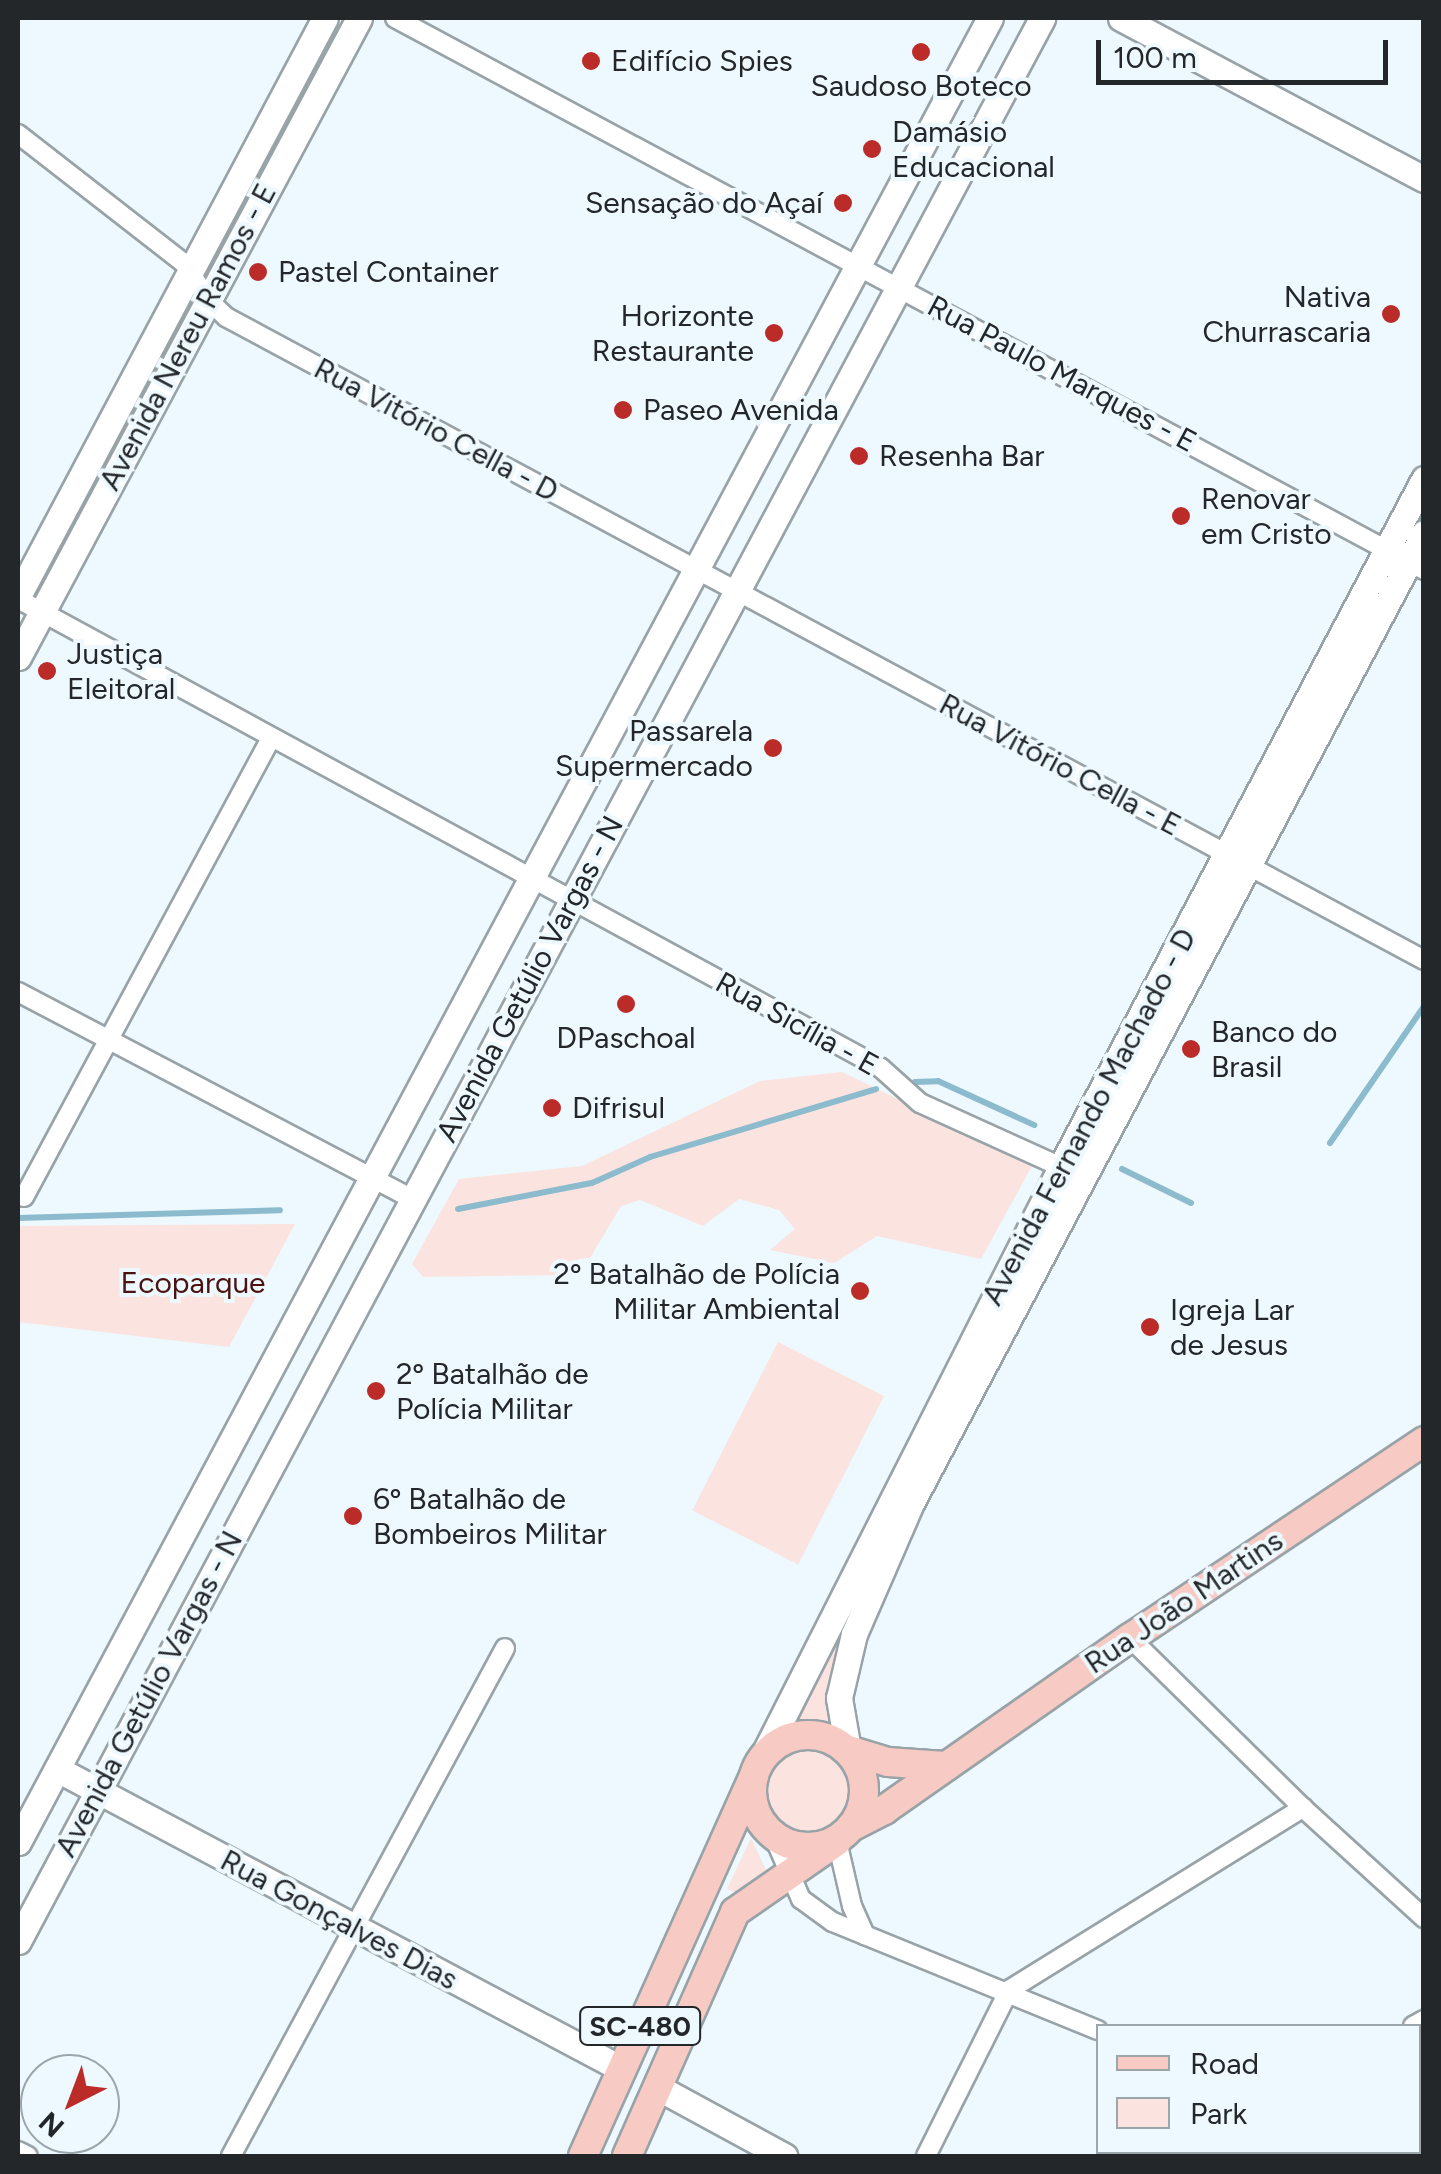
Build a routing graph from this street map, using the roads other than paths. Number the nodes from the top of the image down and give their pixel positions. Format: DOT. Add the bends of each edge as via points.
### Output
graph roads {
  1 [pos="325,18"];
  2 [pos="348,18"];
  3 [pos="360,18"];
  4 [pos="395,18"];
  5 [pos="990,18"];
  6 [pos="1042,18"];
  7 [pos="1120,18"];
  8 [pos="18,134"];
  9 [pos="1424,180"];
  10 [pos="859,264"];
  11 [pos="190,274"];
  12 [pos="900,286"];
  13 [pos="208,300"];
  14 [pos="1424,479"];
  15 [pos="1424,533"];
  16 [pos="1406,561"];
  17 [pos="696,569"];
  18 [pos="737,591"];
  19 [pos="18,598"];
  20 [pos="41,612"];
  21 [pos="18,657"];
  22 [pos="612,728"];
  23 [pos="271,738"];
  24 [pos="654,748"];
  25 [pos="1236,859"];
  26 [pos="531,880"];
  27 [pos="572,901"];
  28 [pos="1424,960"];
  29 [pos="18,992"];
  30 [pos="108,1040"];
  31 [pos="1061,1167"];
  32 [pos="372,1178"];
  33 [pos="24,1197"];
  34 [pos="413,1199"];
  35 [pos="344,1231"];
  36 [pos="384,1253"];
  37 [pos="1424,1441"];
  38 [pos="215,1472"];
  39 [pos="256,1494"];
  40 [pos="183,1531"];
  41 [pos="885,1535"];
  42 [pos="224,1553"];
  43 [pos="1130,1638"];
  44 [pos="505,1648"];
  45 [pos="848,1750"];
  46 [pos="945,1766"];
  47 [pos="758,1767"];
  48 [pos="57,1768"];
  49 [pos="97,1791"];
  50 [pos="1302,1808"];
  51 [pos="845,1834"];
  52 [pos="773,1836"];
  53 [pos="18,1842"];
  54 [pos="788,1873"];
  55 [pos="1424,1918"];
  56 [pos="356,1929"];
  57 [pos="864,1935"];
  58 [pos="18,1941"];
  59 [pos="1009,1990"];
  60 [pos="1096,2029"];
  61 [pos="622,2069"];
  62 [pos="658,2087"];
  63 [pos="18,2151"];
  64 [pos="28,2156"];
  65 [pos="231,2156"];
  66 [pos="583,2156"];
  67 [pos="628,2156"];
  68 [pos="784,2156"];
  69 [pos="926,2156"];
  1 -- 11 [label="street, Avenida Nereu Ramos - E"];
  2 -- 3 [label="street"];
  3 -- 13 [label="street, Avenida Nereu Ramos - E"];
  4 -- 10 [label="street, Rua Paulo Marques - E"];
  5 -- 10 [label="street, Avenida Getúlio Vargas - N"];
  6 -- 12 [label="street, Avenida Getúlio Vargas - N"];
  7 -- 9 [label="street"];
  8 -- 11 [label="street, Rua Vitório Cella - D"];
  10 -- 12 [label="street, Rua Paulo Marques - E"];
  10 -- 17 [label="street, Avenida Getúlio Vargas - N"];
  11 -- 13 [label="street, Rua Vitório Cella - D"];
  11 -- 19 [label="street, Avenida Nereu Ramos - E"];
  12 -- 16 [label="street, Rua Paulo Marques - E"];
  12 -- 18 [label="street, Avenida Getúlio Vargas - N"];
  13 -- 17 [label="street, Rua Vitório Cella - D" via="226,318"];
  13 -- 20 [label="street, Avenida Nereu Ramos - E"];
  14 -- 16 [label="street, Avenida Fernando Machado - D"];
  15 -- 16 [label="street, Avenida Fernando Machado - D"];
  16 -- 25 [label="street, Avenida Fernando Machado - D"];
  17 -- 18 [label="street, Rua Vitório Cella - E"];
  17 -- 22 [label="street, Avenida Getúlio Vargas - N"];
  18 -- 24 [label="street, Avenida Getúlio Vargas - N"];
  18 -- 25 [label="street, Rua Vitório Cella - E"];
  19 -- 20 [label="street, Rua Sicília - E"];
  20 -- 21 [label="street, Avenida Nereu Ramos - E"];
  20 -- 23 [label="street, Rua Sicília - E"];
  22 -- 24 [label="street"];
  22 -- 26 [label="street, Avenida Getúlio Vargas - N"];
  23 -- 26 [label="street, Rua Sicília - E"];
  23 -- 30 [label="street"];
  24 -- 27 [label="street, Avenida Getúlio Vargas - N"];
  25 -- 28 [label="street, Rua Vitório Cella - E"];
  25 -- 31 [label="street, Avenida Fernando Machado - D"];
  25 -- 41 [label="street, Avenida Fernando Machado - D"];
  26 -- 27 [label="street, Rua Sicília - E"];
  26 -- 32 [label="street, Avenida Getúlio Vargas - N"];
  27 -- 31 [label="street, Rua Sicília - E" via="882,1068 920,1103"];
  27 -- 34 [label="street, Avenida Getúlio Vargas - N"];
  29 -- 30 [label="street"];
  30 -- 32 [label="street"];
  30 -- 33 [label="street"];
  31 -- 41 [label="street, Avenida Fernando Machado - D"];
  32 -- 34 [label="street"];
  32 -- 35 [label="street, Avenida Getúlio Vargas - N"];
  34 -- 36 [label="street, Avenida Getúlio Vargas - N"];
  35 -- 36 [label="street"];
  35 -- 38 [label="street, Avenida Getúlio Vargas - N"];
  36 -- 39 [label="street, Avenida Getúlio Vargas - N"];
  37 -- 43 [label="main road, Rua João Martins"];
  38 -- 39 [label="street"];
  38 -- 40 [label="street, Avenida Getúlio Vargas - N"];
  39 -- 42 [label="street, Avenida Getúlio Vargas - N"];
  40 -- 42 [label="street"];
  40 -- 48 [label="street, Avenida Getúlio Vargas - N"];
  41 -- 45 [label="street, Avenida Fernando Machado - D" via="838,1698"];
  41 -- 47 [label="street, Avenida Fernando Machado - D"];
  42 -- 49 [label="street, Avenida Getúlio Vargas - N"];
  43 -- 46 [label="main road, Rua João Martins"];
  43 -- 50 [label="street"];
  44 -- 56 [label="street"];
  45 -- 46 [label="main road" via="888,1762"];
  45 -- 47 [label="main road" via="813,1735 777,1743"];
  45 -- 51 [label="main road" via="864,1779 862,1812"];
  46 -- 51 [label="main road, Rua João Martins"];
  47 -- 52 [label="main road" via="754,1809"];
  47 -- 61 [label="main road, Avenida Fernando Machado - D / SC-480"];
  48 -- 49 [label="street, Rua Gonçalves Dias"];
  48 -- 53 [label="street, Avenida Getúlio Vargas - N"];
  49 -- 56 [label="street, Rua Gonçalves Dias"];
  49 -- 58 [label="street, Avenida Getúlio Vargas - N"];
  50 -- 55 [label="street"];
  50 -- 59 [label="street"];
  51 -- 52 [label="main road" via="816,1848"];
  51 -- 54 [label="main road"];
  51 -- 57 [label="street" via="852,1906"];
  52 -- 54 [label="street"];
  54 -- 57 [label="street" via="801,1900"];
  54 -- 62 [label="main road" via="734,1912"];
  56 -- 61 [label="street, Rua Gonçalves Dias"];
  56 -- 65 [label="street"];
  57 -- 59 [label="street"];
  59 -- 60 [label="street"];
  59 -- 69 [label="street"];
  61 -- 66 [label="main road, Avenida Fernando Machado - D / SC-480"];
  62 -- 67 [label="main road"];
  62 -- 68 [label="street"];
  63 -- 64 [label="street"];
}
